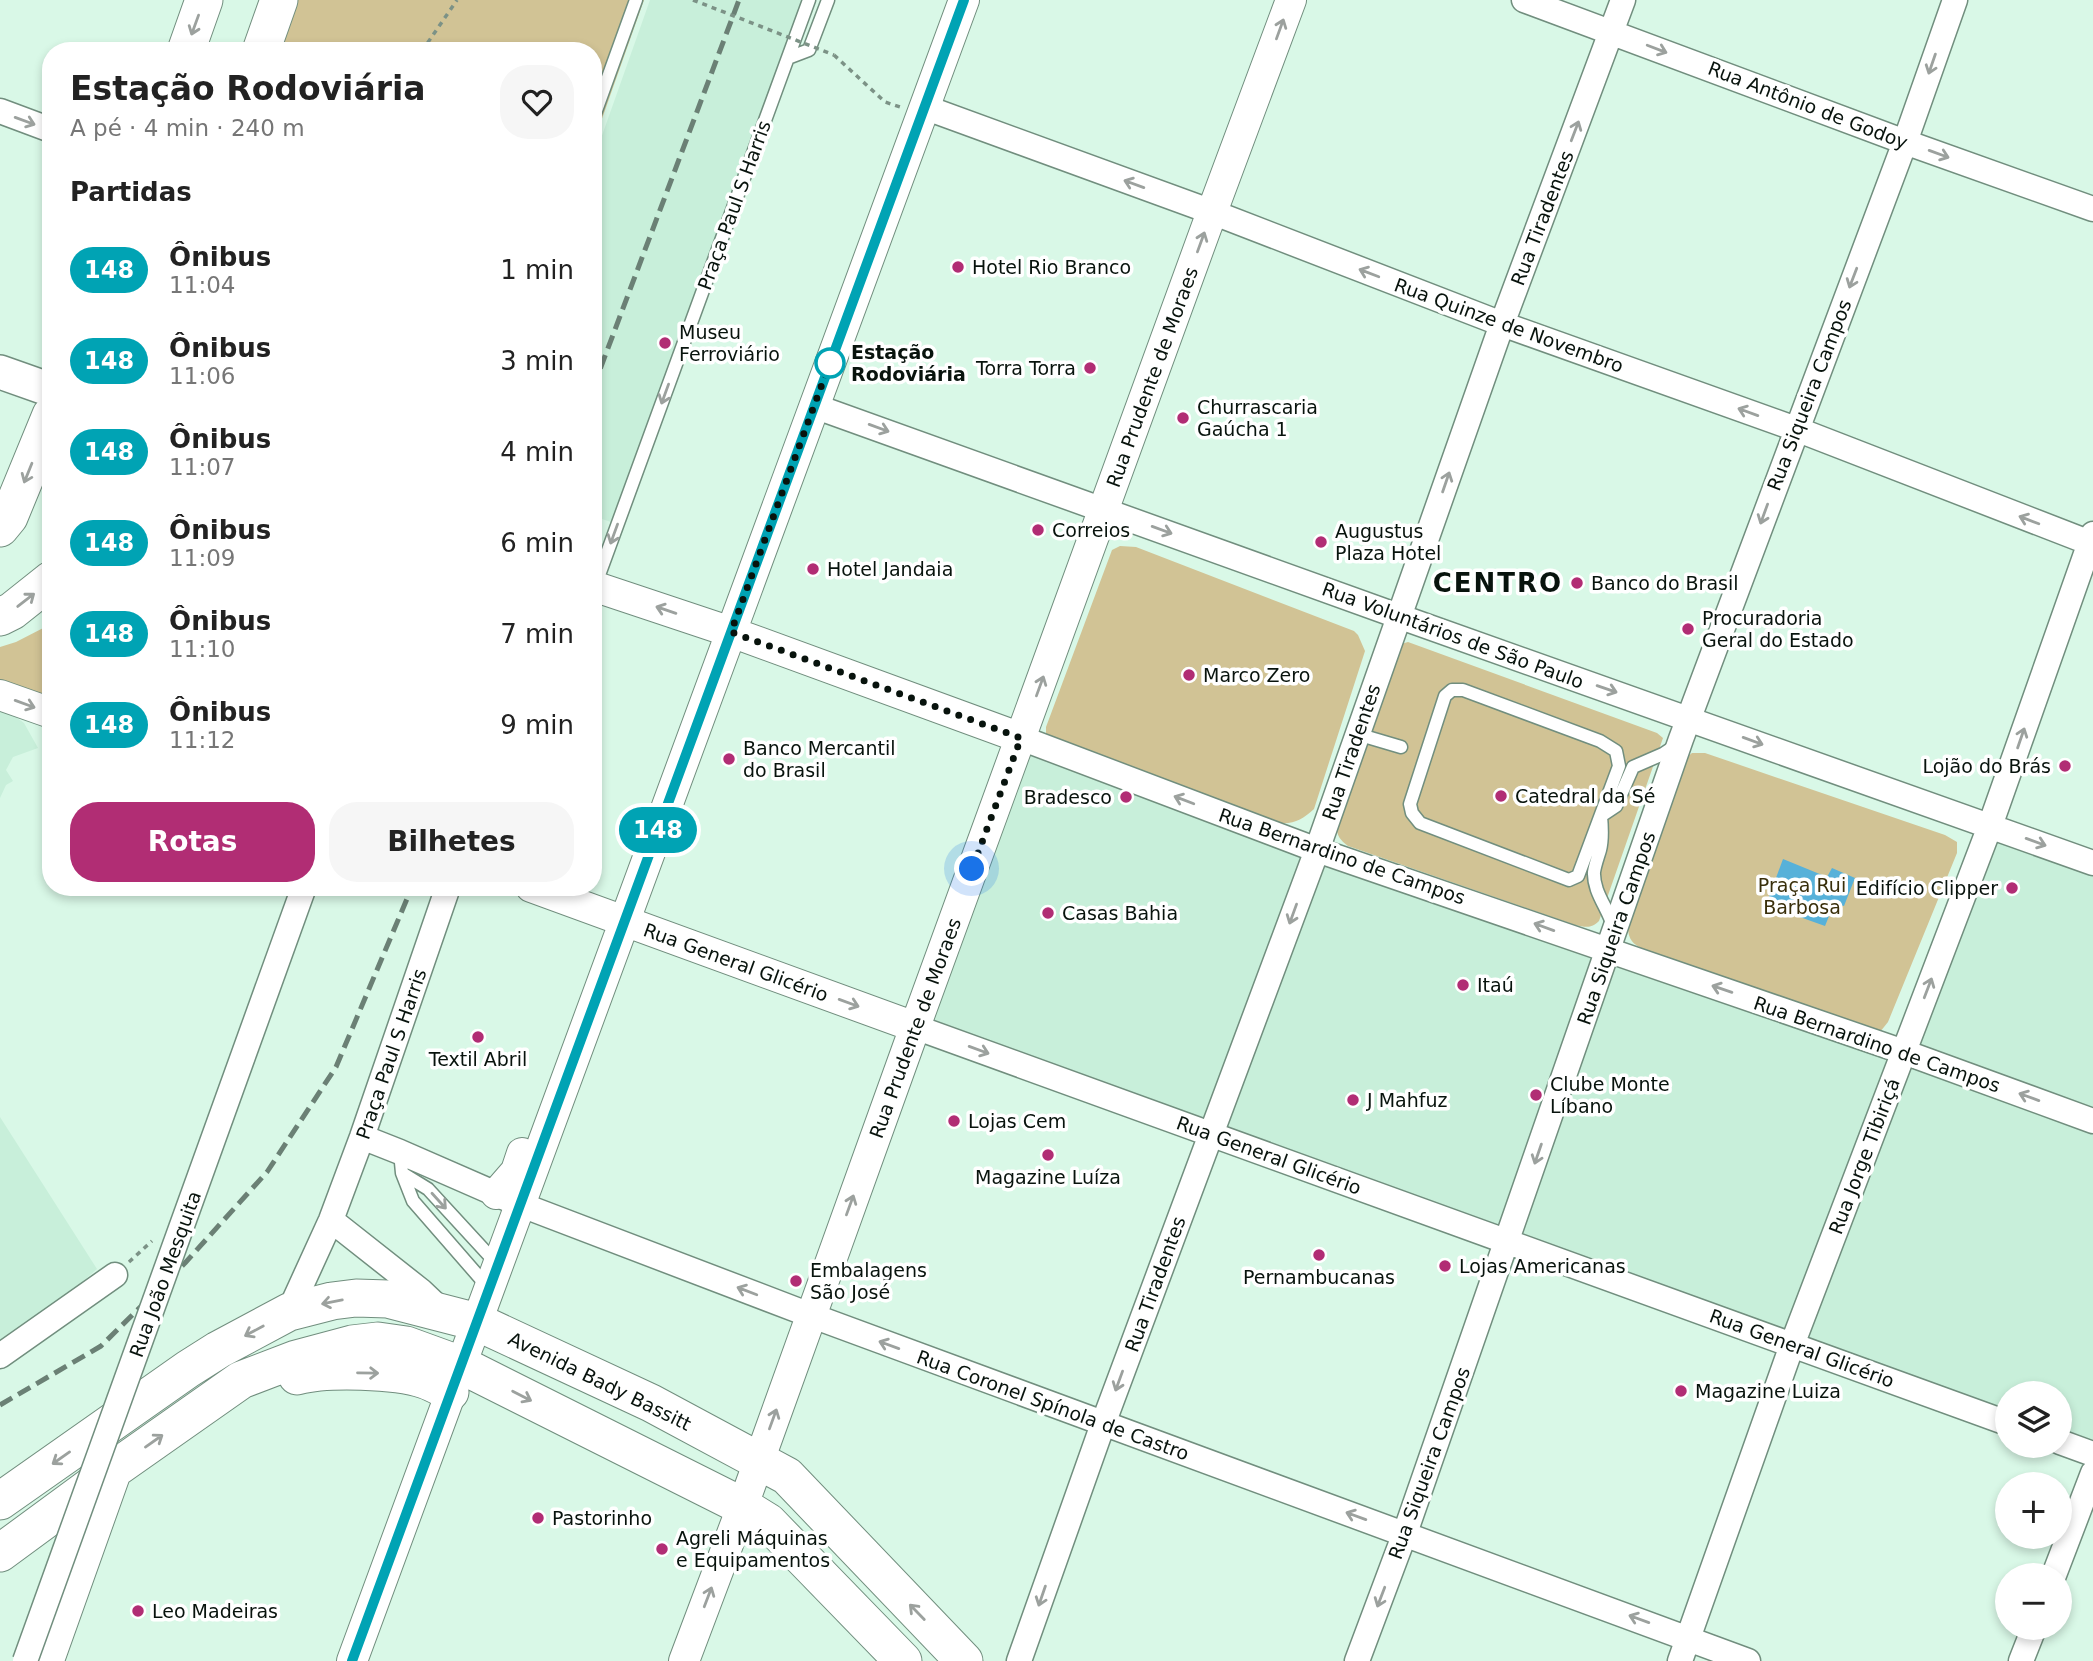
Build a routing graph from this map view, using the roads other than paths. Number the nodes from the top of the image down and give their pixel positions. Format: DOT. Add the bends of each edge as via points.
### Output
graph roads {
  1 [pos="204,0"];
  2 [pos="279,0"];
  3 [pos="636,0"];
  4 [pos="808,0"];
  5 [pos="828,0"];
  6 [pos="964,0"];
  7 [pos="1291,0"];
  8 [pos="1524,0"];
  9 [pos="1623,0"];
  10 [pos="1955,0"];
  11 [pos="1612,32"];
  12 [pos="189,42"];
  13 [pos="264,42"];
  14 [pos="788,58"];
  15 [pos="602,94"];
  16 [pos="0,111"];
  17 [pos="923,112"];
  18 [pos="42,127"];
  19 [pos="1905,142"];
  20 [pos="2093,209"];
  21 [pos="1212,212"];
  22 [pos="1502,324"];
  23 [pos="0,372"];
  24 [pos="42,387"];
  25 [pos="814,405"];
  26 [pos="1796,429"];
  27 [pos="42,438"];
  28 [pos="1104,509"];
  29 [pos="0,528"];
  30 [pos="2092,541"];
  31 [pos="602,565"];
  32 [pos="42,587"];
  33 [pos="602,590"];
  34 [pos="1398,616"];
  35 [pos="0,617"];
  36 [pos="731,632"];
  37 [pos="0,695"];
  38 [pos="42,710"];
  39 [pos="1689,718"];
  40 [pos="1357,734"];
  41 [pos="1021,738"];
  42 [pos="1680,742"];
  43 [pos="1401,747"];
  44 [pos="1601,816"];
  45 [pos="1990,826"];
  46 [pos="1317,850"];
  47 [pos="2093,863"];
  48 [pos="301,896"];
  49 [pos="445,896"];
  50 [pos="556,896"];
  51 [pos="624,921"];
  52 [pos="1611,942"];
  53 [pos="915,1027"];
  54 [pos="1904,1052"];
  55 [pos="2093,1121"];
  56 [pos="1211,1134"];
  57 [pos="362,1137"];
  58 [pos="401,1162"];
  59 [pos="508,1199"];
  60 [pos="331,1220"];
  61 [pos="1507,1241"];
  62 [pos="115,1275"];
  63 [pos="494,1277"];
  64 [pos="289,1312"];
  65 [pos="810,1315"];
  66 [pos="462,1318"];
  67 [pos="1792,1345"];
  68 [pos="0,1356"];
  69 [pos="455,1378"];
  70 [pos="1995,1419"];
  71 [pos="1103,1424"];
  72 [pos="2072,1446"];
  73 [pos="2093,1454"];
  74 [pos="758,1460"];
  75 [pos="113,1470"];
  76 [pos="2093,1473"];
  77 [pos="0,1501"];
  78 [pos="742,1506"];
  79 [pos="1405,1533"];
  80 [pos="0,1553"];
  81 [pos="2059,1563"];
  82 [pos="1688,1638"];
  83 [pos="2029,1640"];
  84 [pos="25,1661"];
  85 [pos="45,1661"];
  86 [pos="352,1661"];
  87 [pos="684,1661"];
  88 [pos="903,1661"];
  89 [pos="964,1661"];
  90 [pos="1019,1661"];
  91 [pos="1357,1661"];
  92 [pos="1680,1661"];
  93 [pos="1748,1661"];
  94 [pos="2021,1661"];
  1 -- 12 [label="main road, one-way"];
  2 -- 13 [label="main road"];
  3 -- 15 [label="lane"];
  4 -- 14 [label="lane, Praça Paul S Harris"];
  5 -- 14 [label="lane, Praça Paul S Harris" via="809,50"];
  6 -- 17 [label="street"];
  21 -- 7 [label="street, Rua Prudente de Moraes, one-way"];
  8 -- 11 [label="street, Rua Antônio de Godoy"];
  9 -- 11 [label="street, Rua Tiradentes"];
  10 -- 19 [label="street, Rua Siqueira Campos, one-way"];
  11 -- 19 [label="street, Rua Antônio de Godoy, one-way"];
  22 -- 11 [label="street, Rua Tiradentes, one-way"];
  14 -- 31 [label="lane, Praça Paul S Harris, one-way"];
  16 -- 18 [label="street, one-way"];
  21 -- 17 [label="street, Rua Quinze de Novembro, one-way"];
  17 -- 25 [label="street"];
  19 -- 20 [label="street, Rua Antônio de Godoy, one-way"];
  19 -- 26 [label="street, Rua Siqueira Campos, one-way"];
  22 -- 21 [label="street, Rua Quinze de Novembro, one-way"];
  28 -- 21 [label="street, Rua Prudente de Moraes, one-way"];
  26 -- 22 [label="street, Rua Quinze de Novembro, one-way"];
  34 -- 22 [label="street, Rua Tiradentes, one-way"];
  23 -- 24 [label="main road"];
  25 -- 28 [label="street, Rua Voluntários de São Paulo, one-way"];
  25 -- 36 [label="street"];
  30 -- 26 [label="street, Rua Quinze de Novembro, one-way"];
  26 -- 39 [label="street, Rua Siqueira Campos, one-way"];
  27 -- 29 [label="main road, one-way" via="9,517"];
  28 -- 34 [label="street, Rua Voluntários de São Paulo, one-way"];
  41 -- 28 [label="street, Rua Prudente de Moraes, one-way"];
  45 -- 30 [label="street, Rua Jorge Tibiriçá, one-way"];
  35 -- 32 [label="main road, one-way"];
  36 -- 33 [label="street, Rua Bernardino de Campos, one-way"];
  34 -- 39 [label="street, Rua Voluntários de São Paulo, one-way"];
  34 -- 40 [label="street, Rua Tiradentes"];
  36 -- 41 [label="street, Rua Bernardino de Campos"];
  36 -- 51 [label="street"];
  37 -- 38 [label="street, one-way"];
  39 -- 42 [label="street, Rua Siqueira Campos"];
  39 -- 45 [label="street, Rua Voluntários de São Paulo, one-way"];
  40 -- 43 [label="lane"];
  40 -- 46 [label="street, Rua Tiradentes"];
  46 -- 41 [label="street, Rua Bernardino de Campos, one-way"];
  41 -- 53 [label="street, Rua Prudente de Moraes"];
  42 -- 44 [label="lane" via="1633,767 1616,806"];
  42 -- 52 [label="street, Rua Siqueira Campos"];
  44 -- 44 [label="lane" via="1578,876 1569,880 1420,822 1410,804 1445,696 1452,690 1464,690 1616,751 1619,766"];
  44 -- 52 [label="lane" via="1601,847 1594,873 1611,918"];
  45 -- 47 [label="street, Rua Voluntários de São Paulo, one-way"];
  54 -- 45 [label="street, Rua Jorge Tibiriçá, one-way"];
  52 -- 46 [label="street, Rua Bernardino de Campos, one-way"];
  46 -- 56 [label="street, Rua Tiradentes, one-way"];
  48 -- 84 [label="street, Rua João Mesquita, bridge"];
  49 -- 57 [label="street, Praça Paul S Harris"];
  50 -- 51 [label="street, Rua General Glicério"];
  51 -- 53 [label="street, Rua General Glicério, one-way"];
  51 -- 59 [label="street" via="572,1062"];
  54 -- 52 [label="street, Rua Bernardino de Campos, one-way"];
  52 -- 61 [label="street, Rua Siqueira Campos, one-way"];
  53 -- 56 [label="street, Rua General Glicério, one-way"];
  65 -- 53 [label="street, Rua Prudente de Moraes, one-way"];
  55 -- 54 [label="street, Rua Bernardino de Campos, one-way"];
  54 -- 67 [label="street, Rua Jorge Tibiriçá"];
  56 -- 61 [label="street, Rua General Glicério"];
  56 -- 71 [label="street, Rua Tiradentes, one-way"];
  57 -- 58 [label="street, Rua Coronel Spínola de Castro"];
  57 -- 60 [label="street, Praça Paul S Harris"];
  58 -- 59 [label="street, Rua Coronel Spínola de Castro"];
  58 -- 63 [label="lane, one-way" via="428,1189"];
  58 -- 63 [label="lane" via="413,1201"];
  59 -- 63 [label="street"];
  65 -- 59 [label="street, Rua Coronel Spínola de Castro, one-way"];
  60 -- 64 [label="street, Praça Paul S Harris"];
  60 -- 66 [label="street"];
  61 -- 67 [label="street, Rua General Glicério"];
  61 -- 79 [label="street, Rua Siqueira Campos"];
  62 -- 68 [label="street"];
  63 -- 66 [label="street"];
  66 -- 64 [label="main road, Avenida Bady Bassitt, one-way" via="388,1298 332,1301"];
  64 -- 77 [label="main road, Avenida Bady Bassitt, one-way" via="188,1369"];
  71 -- 65 [label="street, Rua Coronel Spínola de Castro, one-way"];
  74 -- 65 [label="street, Rua Prudente de Moraes, one-way"];
  66 -- 69 [label="street"];
  66 -- 74 [label="main road, Avenida Bady Bassitt" via="650,1403"];
  67 -- 70 [label="street, Rua General Glicério"];
  67 -- 82 [label="street, Rua Jorge Tibiriçá"];
  75 -- 69 [label="main road, one-way" via="241,1380 296,1359 378,1341 406,1345"];
  69 -- 78 [label="main road, one-way"];
  69 -- 86 [label="street"];
  79 -- 71 [label="street, Rua Coronel Spínola de Castro, one-way"];
  71 -- 90 [label="street, Rua Tiradentes, one-way"];
  72 -- 73 [label="street"];
  74 -- 78 [label="street, Rua Prudente de Moraes"];
  89 -- 74 [label="main road, Avenida Bady Bassitt, one-way" via="788,1476"];
  75 -- 80 [label="main road"];
  75 -- 85 [label="main road"];
  76 -- 81 [label="street"];
  87 -- 78 [label="street, Rua Prudente de Moraes, one-way"];
  78 -- 88 [label="main road" via="768,1522"];
  82 -- 79 [label="street, Rua Coronel Spínola de Castro, one-way"];
  79 -- 91 [label="street, Rua Siqueira Campos, one-way"];
  82 -- 92 [label="street, Rua Jorge Tibiriçá"];
  82 -- 93 [label="street, Rua Coronel Spínola de Castro"];
  83 -- 94 [label="street"];
}
